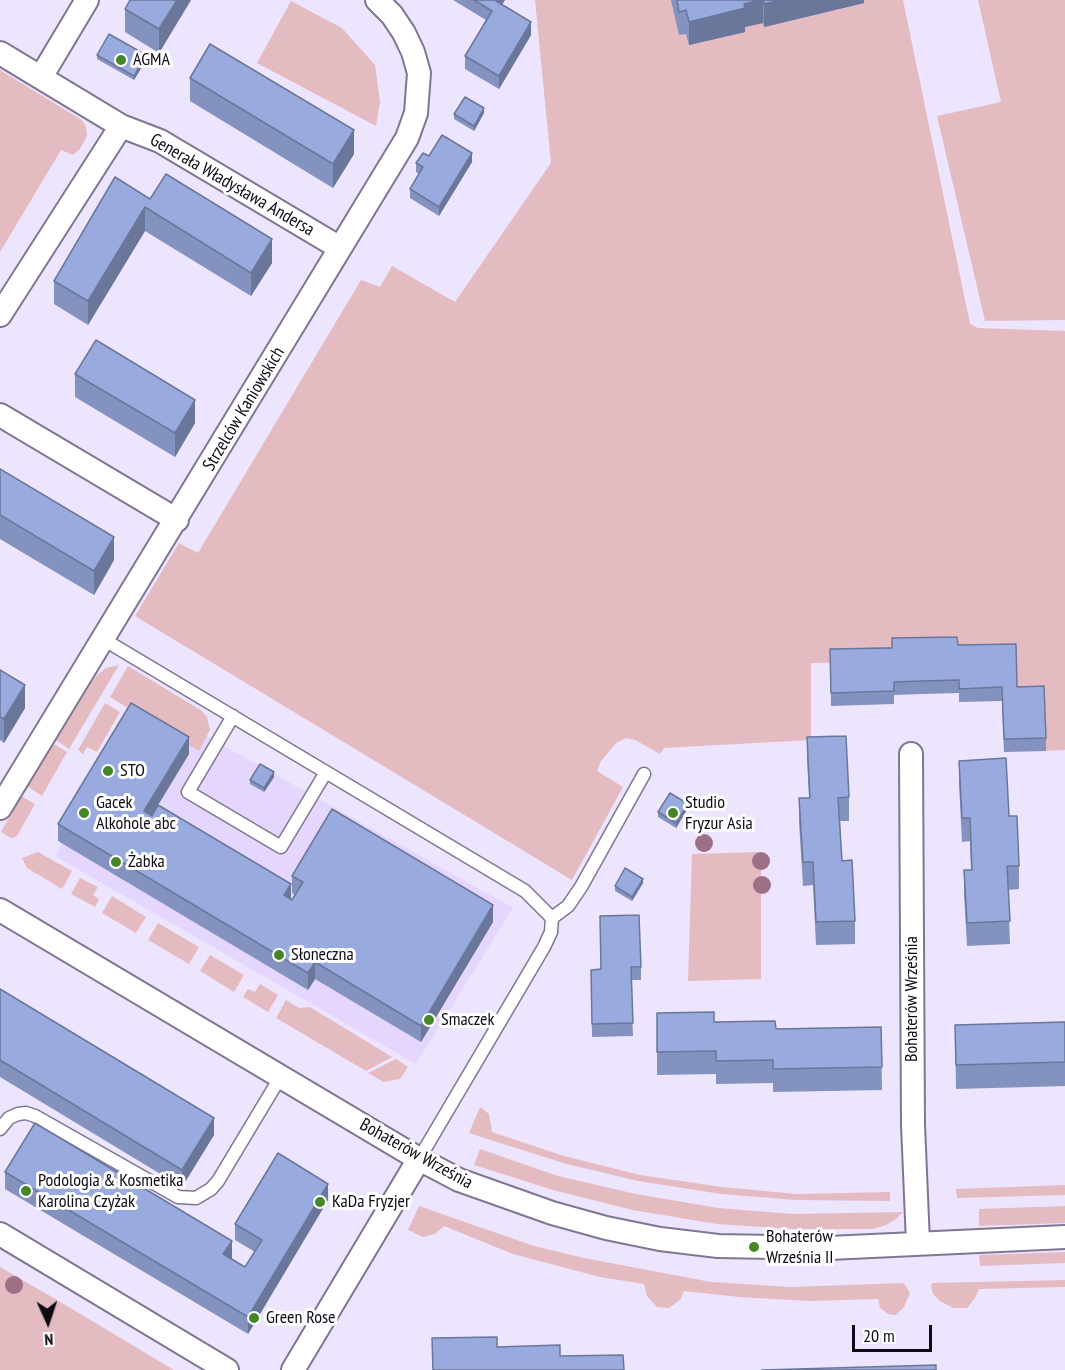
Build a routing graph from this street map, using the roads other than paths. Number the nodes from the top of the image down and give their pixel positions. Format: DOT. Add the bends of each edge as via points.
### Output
graph roads {
  1 [pos="87,0"];
  2 [pos="377,0"];
  3 [pos="0,53"];
  4 [pos="41,77"];
  5 [pos="121,126"];
  6 [pos="340,248"];
  7 [pos="0,315"];
  8 [pos="0,415"];
  9 [pos="177,520"];
  10 [pos="103,639"];
  11 [pos="232,716"];
  12 [pos="911,754"];
  13 [pos="326,772"];
  14 [pos="644,774"];
  15 [pos="0,808"];
  16 [pos="0,910"];
  17 [pos="552,918"];
  18 [pos="281,1076"];
  19 [pos="0,1129"];
  20 [pos="418,1159"];
  21 [pos="0,1234"];
  22 [pos="1065,1237"];
  23 [pos="918,1243"];
  24 [pos="226,1370"];
  25 [pos="293,1370"];
  1 -- 4 [label="street"];
  2 -- 6 [label="street, Strzelców Kaniowskich" via="392,15 413,52 419,73 416,113 407,138"];
  3 -- 4 [label="street, Generała Władysława Andersa"];
  4 -- 5 [label="street, Generała Władysława Andersa"];
  5 -- 6 [label="street, Generała Władysława Andersa" via="160,141"];
  5 -- 7 [label="street"];
  6 -- 9 [label="street, Strzelców Kaniowskich"];
  8 -- 9 [label="street"];
  9 -- 10 [label="street, Strzelców Kaniowskich"];
  10 -- 11 [label="lane"];
  10 -- 15 [label="street, Strzelców Kaniowskich"];
  11 -- 13 [label="lane"];
  11 -- 13 [label="lane" via="188,792 281,847"];
  12 -- 23 [label="street, Bohaterów Września" via="913,1125"];
  13 -- 17 [label="lane" via="525,891"];
  14 -- 17 [label="lane" via="581,887 568,906"];
  16 -- 18 [label="street, Bohaterów Września"];
  17 -- 20 [label="lane" via="544,947"];
  18 -- 19 [label="lane" via="218,1181 196,1198 178,1197 35,1116 18,1114"];
  18 -- 20 [label="street, Bohaterów Września"];
  20 -- 23 [label="street, Bohaterów Września" via="468,1183 552,1213 660,1239 718,1246 798,1248"];
  20 -- 25 [label="street"];
  21 -- 24 [label="street"];
  22 -- 23 [label="street, Bohaterów Września"];
}
